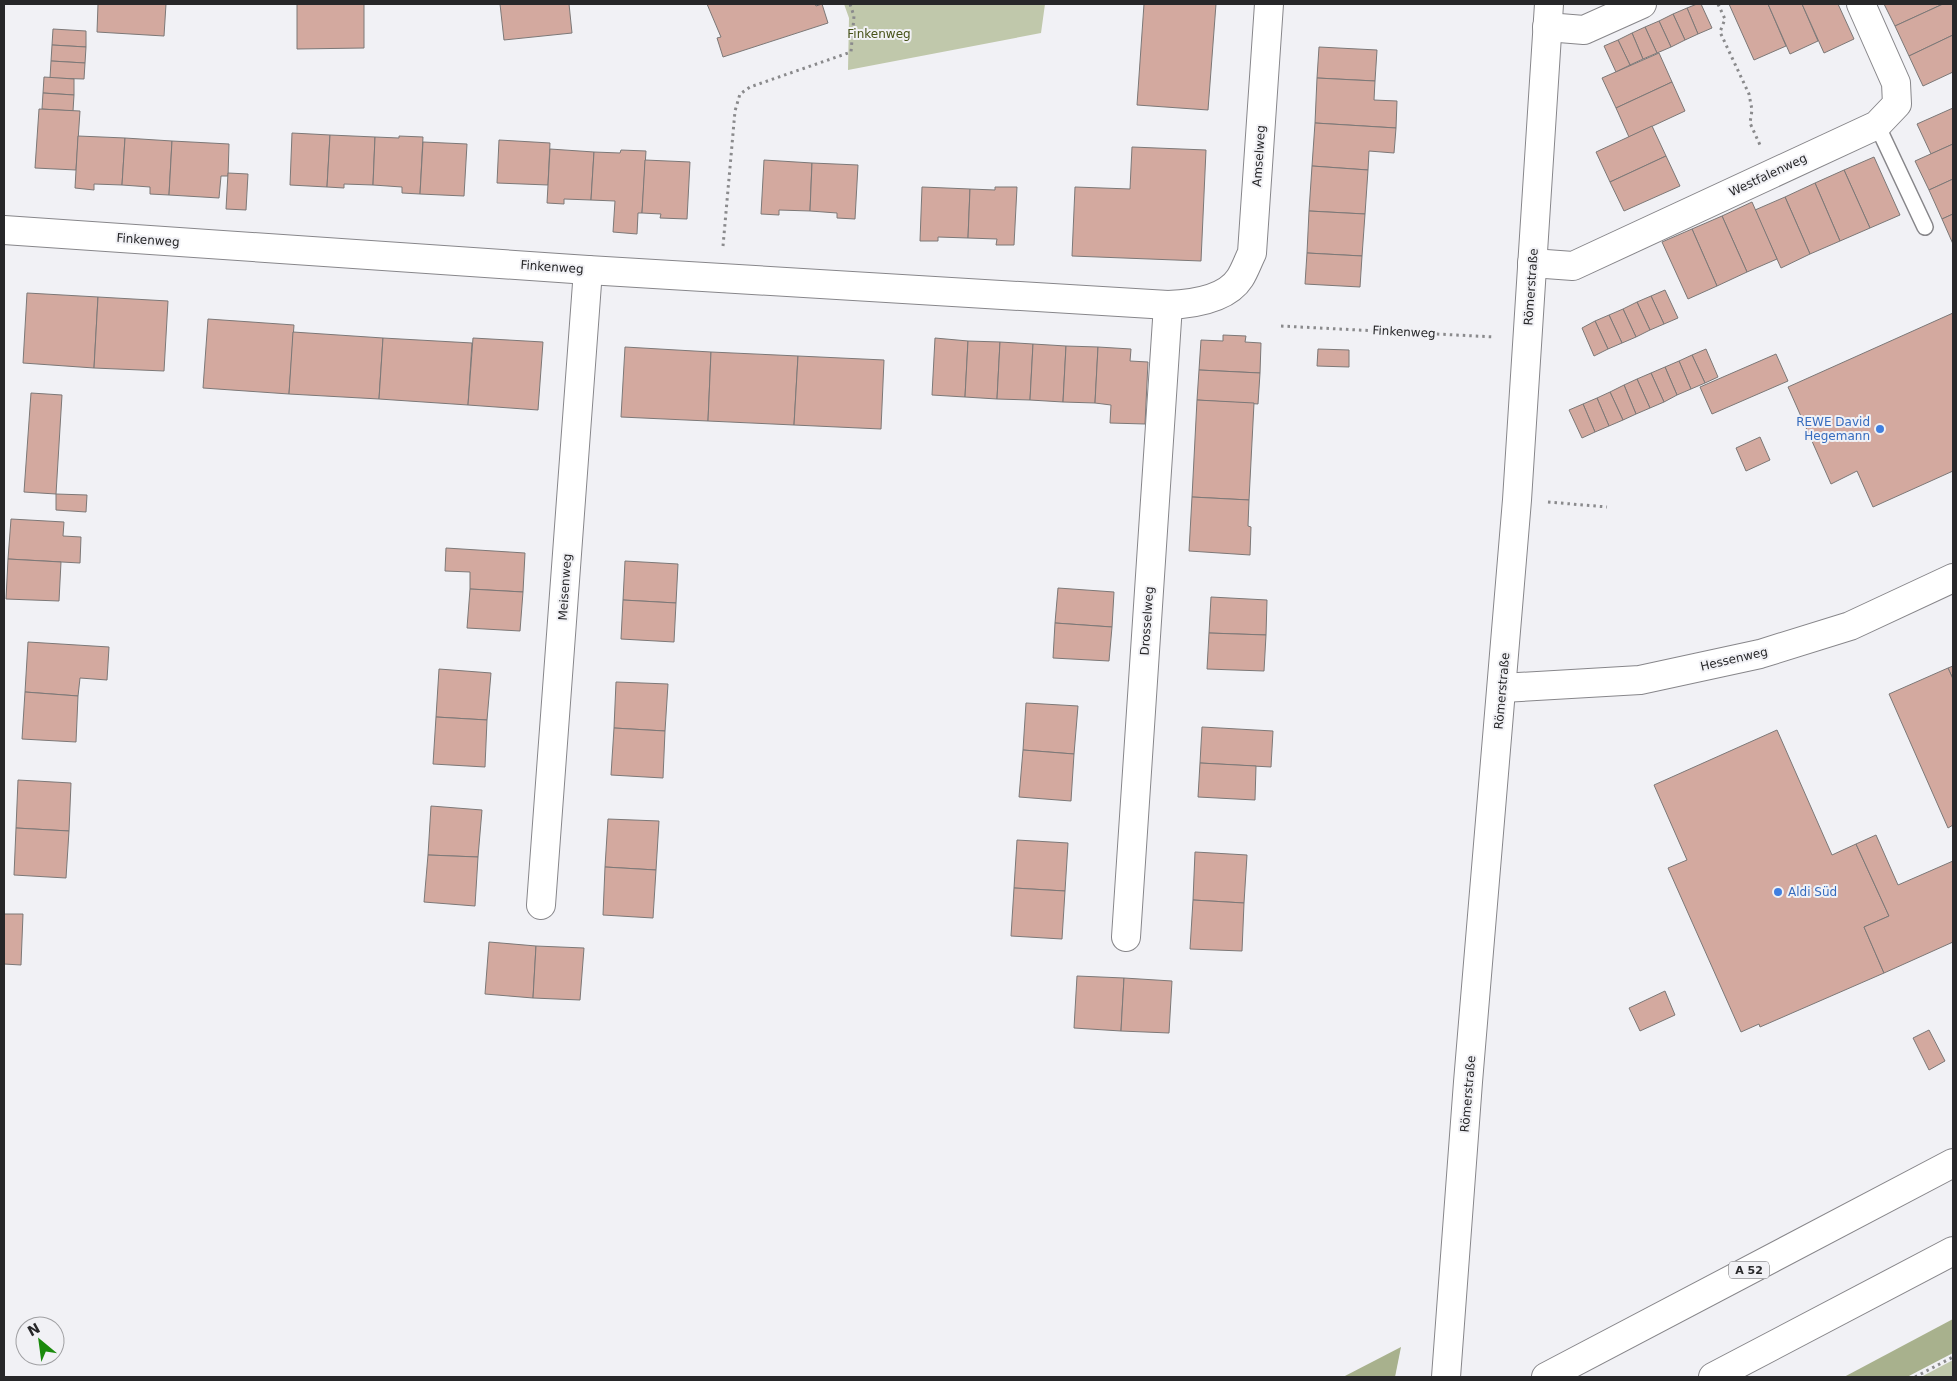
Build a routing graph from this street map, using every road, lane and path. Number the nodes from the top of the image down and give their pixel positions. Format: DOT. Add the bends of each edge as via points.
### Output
graph roads {
  1 [pos="850,4"];
  2 [pos="1269,4"];
  3 [pos="1642,4"];
  4 [pos="1718,4"];
  5 [pos="1861,4"];
  6 [pos="1548,16"];
  7 [pos="1877,125"];
  8 [pos="1772,173"];
  9 [pos="1925,227"];
  10 [pos="4,230"];
  11 [pos="1532,263"];
  12 [pos="588,270"];
  13 [pos="720,278"];
  14 [pos="1219,295"];
  15 [pos="1168,305"];
  16 [pos="1281,326"];
  17 [pos="1527,338"];
  18 [pos="1517,500"];
  19 [pos="1607,507"];
  20 [pos="1953,578"];
  21 [pos="1502,688"];
  22 [pos="541,905"];
  23 [pos="1126,937"];
  24 [pos="1953,1163"];
  25 [pos="1953,1251"];
  26 [pos="1953,1357"];
  27 [pos="1446,1377"];
  28 [pos="1546,1377"];
  29 [pos="1713,1377"];
  30 [pos="1915,1377"];
  1 -- 13 [label="path" via="854,16 851,52 750,87 740,94 736,102"];
  2 -- 14 [label="main road, Amselweg" via="1252,253 1239,280"];
  3 -- 6 [label="main road" via="1584,30"];
  4 -- 8 [label="path" via="1725,19 1720,32 1749,94 1750,123"];
  5 -- 7 [label="main road, Westfalenweg" via="1896,83 1897,104"];
  6 -- 11 [label="main road, Römerstraße"];
  7 -- 8 [label="main road, Westfalenweg"];
  7 -- 9 [label="lane"];
  8 -- 11 [label="main road, Westfalenweg" via="1573,266"];
  10 -- 12 [label="main road, Finkenweg"];
  11 -- 17 [label="main road, Römerstraße"];
  12 -- 13 [label="main road, Finkenweg"];
  12 -- 22 [label="main road, Meisenweg"];
  13 -- 15 [label="main road, Finkenweg"];
  14 -- 15 [label="main road, Finkenweg" via="1196,303"];
  15 -- 23 [label="main road, Drosselweg"];
  16 -- 17 [label="path, Finkenweg"];
  17 -- 18 [label="main road, Römerstraße"];
  18 -- 19 [label="path"];
  18 -- 21 [label="main road, Römerstraße"];
  20 -- 21 [label="main road, Hessenweg" via="1850,626 1760,654 1640,680"];
  21 -- 27 [label="main road, Römerstraße"];
  24 -- 28 [label="main road, A 52"];
  25 -- 29 [label="main road"];
  26 -- 30 [label="path"];
}
